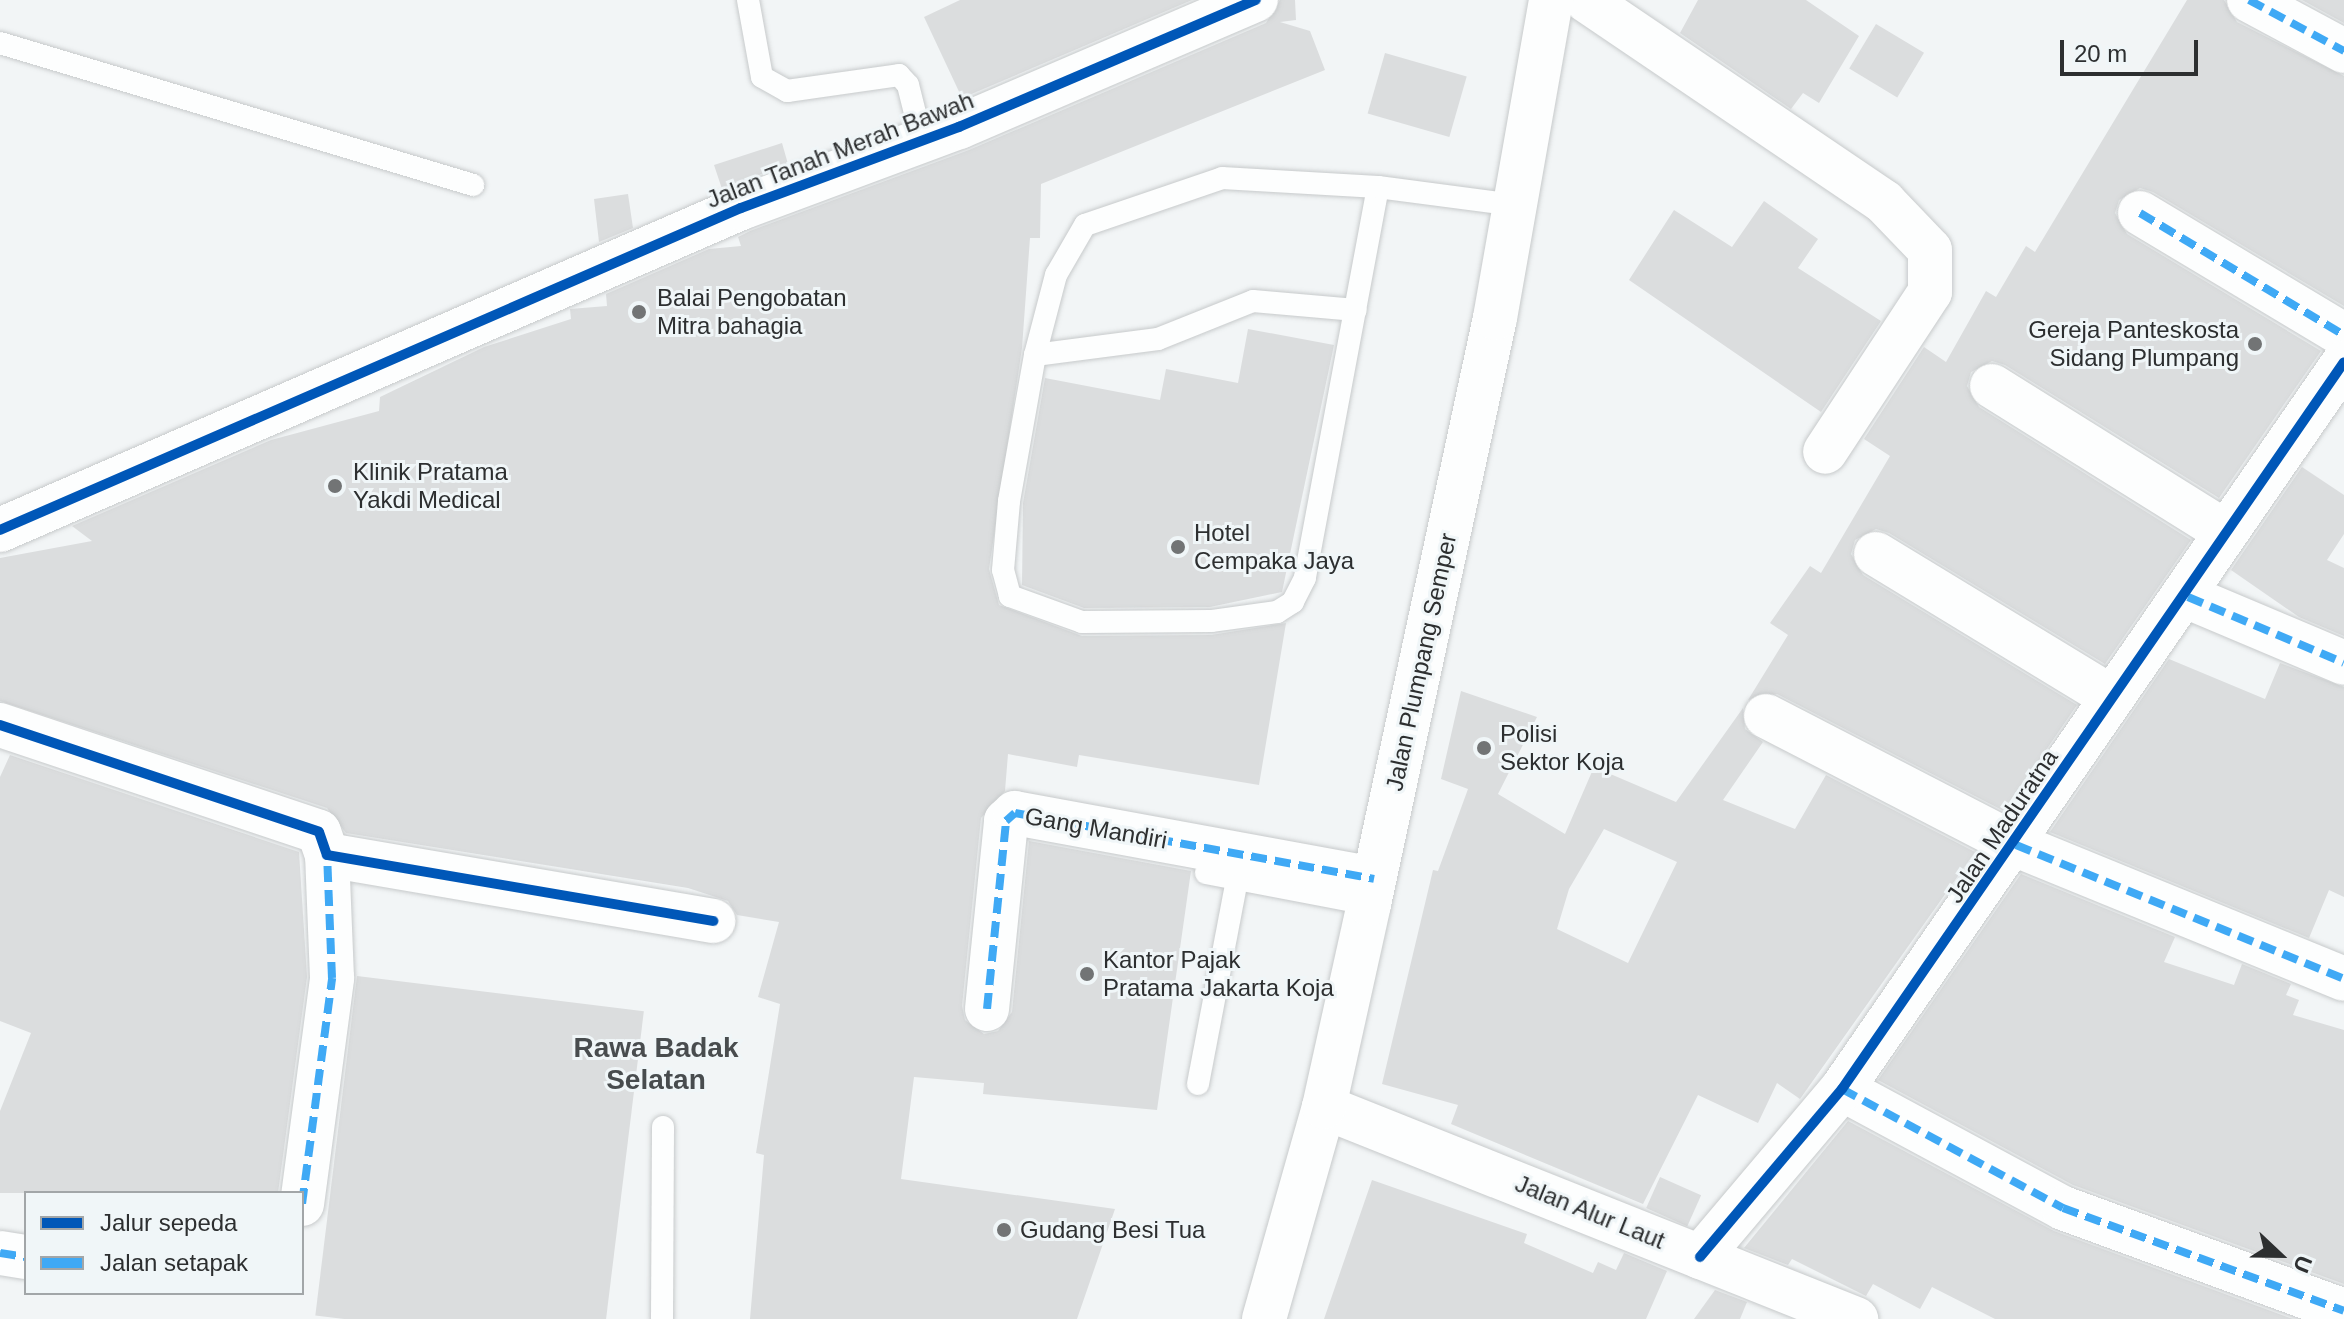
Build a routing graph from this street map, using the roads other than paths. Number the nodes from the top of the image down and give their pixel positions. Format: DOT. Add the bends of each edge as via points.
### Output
graph roads {
  1 [pos="748,0"];
  2 [pos="1256,0"];
  3 [pos="1551,0"];
  4 [pos="1586,0"];
  5 [pos="2249,0"];
  6 [pos="0,43"];
  7 [pos="2344,51"];
  8 [pos="922,141"];
  9 [pos="473,185"];
  10 [pos="1378,187"];
  11 [pos="1514,205"];
  12 [pos="2140,213"];
  13 [pos="1356,310"];
  14 [pos="2344,335"];
  15 [pos="1035,355"];
  16 [pos="2344,362"];
  17 [pos="1992,386"];
  18 [pos="1825,452"];
  19 [pos="0,530"];
  20 [pos="2226,532"];
  21 [pos="1876,554"];
  22 [pos="2188,597"];
  23 [pos="2344,663"];
  24 [pos="2111,697"];
  25 [pos="1766,716"];
  26 [pos="0,725"];
  27 [pos="2016,845"];
  28 [pos="327,855"];
  29 [pos="1206,873"];
  30 [pos="1237,879"];
  31 [pos="1371,891"];
  32 [pos="713,921"];
  33 [pos="2344,979"];
  34 [pos="987,1009"];
  35 [pos="1198,1084"];
  36 [pos="1842,1089"];
  37 [pos="1324,1107"];
  38 [pos="663,1127"];
  39 [pos="304,1191"];
  40 [pos="0,1253"];
  41 [pos="24,1257"];
  42 [pos="1700,1257"];
  43 [pos="2344,1311"];
  44 [pos="662,1319"];
  45 [pos="1264,1319"];
  46 [pos="1856,1319"];
  1 -- 8 [label="lane" via="762,77 787,91 899,75"];
  2 -- 8 [label="street, Jalan Tanah Merah Bawah"];
  3 -- 11 [label="street, Jalan Plumpang Semper"];
  4 -- 18 [label="street" via="1884,202 1930,250 1930,292"];
  5 -- 7 [label="street"];
  6 -- 9 [label="lane"];
  8 -- 19 [label="street, Jalan Tanah Merah Bawah" via="741,208"];
  10 -- 11 [label="lane"];
  10 -- 13 [label="lane"];
  10 -- 15 [label="lane" via="1222,178 1085,225 1056,275"];
  11 -- 31 [label="street, Jalan Plumpang Semper"];
  12 -- 14 [label="street"];
  13 -- 15 [label="lane" via="1253,301 1158,339"];
  13 -- 15 [label="lane" via="1305,578 1293,602 1277,612 1082,622 1010,596 1003,570 1009,501"];
  16 -- 20 [label="street, Jalan Maduratna"];
  17 -- 20 [label="street"];
  20 -- 22 [label="street, Jalan Maduratna"];
  21 -- 24 [label="street"];
  22 -- 23 [label="street"];
  22 -- 24 [label="street, Jalan Maduratna"];
  24 -- 27 [label="street, Jalan Maduratna"];
  25 -- 27 [label="street"];
  26 -- 28 [label="street" via="319,832"];
  27 -- 33 [label="street"];
  27 -- 36 [label="street, Jalan Maduratna"];
  28 -- 32 [label="street"];
  28 -- 39 [label="street" via="332,978"];
  29 -- 30 [label="lane"];
  30 -- 31 [label="lane"];
  30 -- 35 [label="lane"];
  31 -- 34 [label="street, Gang Mandiri" via="1015,813 1006,821"];
  31 -- 37 [label="street, Jalan Plumpang Semper"];
  36 -- 42 [label="street, Jalan Maduratna"];
  36 -- 43 [label="street" via="2063,1208"];
  37 -- 42 [label="street, Jalan Alur Laut"];
  37 -- 45 [label="street, Jalan Plumpang Semper"];
  38 -- 44 [label="lane"];
  40 -- 41 [label="street"];
  42 -- 46 [label="street, Jalan Alur Laut"];
}
